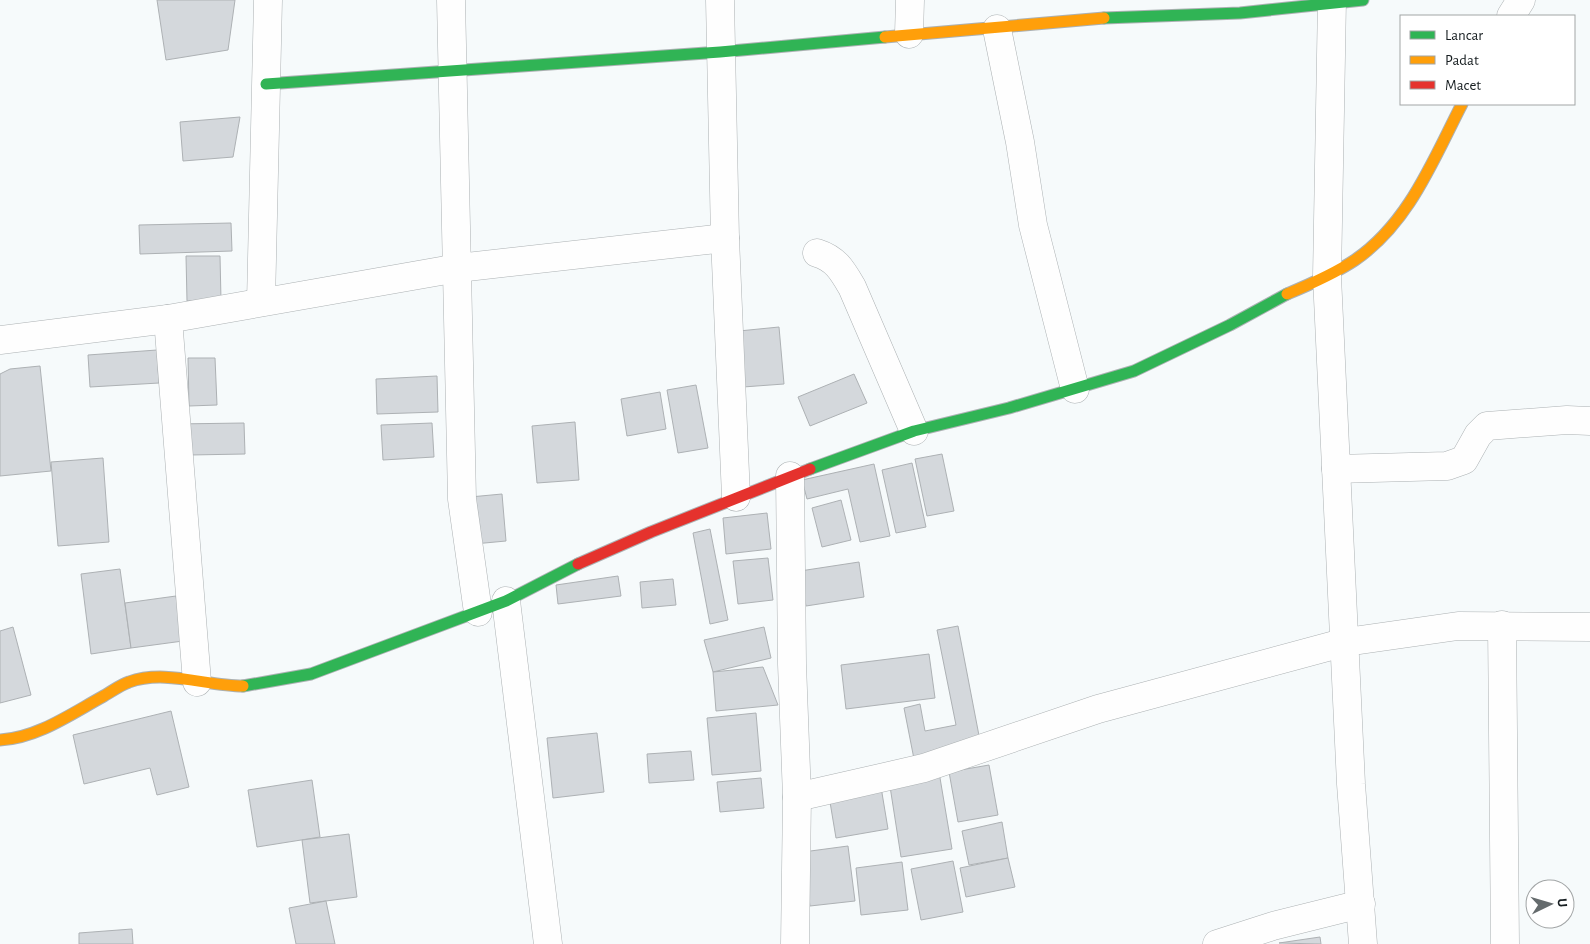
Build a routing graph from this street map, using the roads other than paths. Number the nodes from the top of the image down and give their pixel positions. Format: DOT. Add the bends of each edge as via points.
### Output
graph roads {
  1 [pos="268,0"];
  2 [pos="451,0"];
  3 [pos="720,0"];
  4 [pos="910,0"];
  5 [pos="1363,0"];
  6 [pos="1520,0"];
  7 [pos="1332,1"];
  8 [pos="1512,15"];
  9 [pos="997,29"];
  10 [pos="909,34"];
  11 [pos="720,52"];
  12 [pos="453,71"];
  13 [pos="266,84"];
  14 [pos="1461,105"];
  15 [pos="725,238"];
  16 [pos="818,253"];
  17 [pos="458,268"];
  18 [pos="1327,277"];
  19 [pos="261,302"];
  20 [pos="168,320"];
  21 [pos="0,340"];
  22 [pos="1075,389"];
  23 [pos="1590,421"];
  24 [pos="914,431"];
  25 [pos="1336,469"];
  26 [pos="790,476"];
  27 [pos="736,497"];
  28 [pos="506,601"];
  29 [pos="478,612"];
  30 [pos="1502,625"];
  31 [pos="1590,634"];
  32 [pos="1346,642"];
  33 [pos="197,682"];
  34 [pos="0,740"];
  35 [pos="797,797"];
  36 [pos="1361,904"];
  37 [pos="548,944"];
  38 [pos="795,944"];
  39 [pos="1217,944"];
  40 [pos="1363,944"];
  41 [pos="1505,944"];
  1 -- 13 [label="street"];
  2 -- 12 [label="street"];
  3 -- 11 [label="street"];
  4 -- 10 [label="street"];
  5 -- 7 [label="street"];
  6 -- 8 [label="street"];
  7 -- 9 [label="street" via="1240,13 1118,17"];
  7 -- 18 [label="street"];
  9 -- 10 [label="street"];
  9 -- 22 [label="street" via="1033,225"];
  10 -- 11 [label="street"];
  11 -- 12 [label="street"];
  11 -- 15 [label="street"];
  12 -- 13 [label="street"];
  12 -- 17 [label="street"];
  13 -- 19 [label="street"];
  14 -- 18 [label="street" via="1418,190 1403,212 1380,239"];
  15 -- 17 [label="street"];
  15 -- 27 [label="street"];
  16 -- 24 [label="street" via="832,258 852,287"];
  17 -- 19 [label="street"];
  17 -- 29 [label="street" via="462,499"];
  18 -- 22 [label="street" via="1280,296 1230,325 1134,371"];
  18 -- 25 [label="street"];
  19 -- 20 [label="street"];
  20 -- 21 [label="street"];
  20 -- 33 [label="street"];
  22 -- 24 [label="street"];
  23 -- 25 [label="street" via="1487,426 1464,460 1447,466"];
  24 -- 26 [label="street"];
  25 -- 32 [label="street"];
  26 -- 27 [label="street"];
  26 -- 35 [label="street"];
  27 -- 28 [label="street" via="569,568"];
  28 -- 29 [label="street"];
  28 -- 37 [label="street"];
  29 -- 33 [label="street" via="311,674 248,686"];
  30 -- 31 [label="street"];
  30 -- 32 [label="street" via="1458,626"];
  30 -- 41 [label="street"];
  32 -- 35 [label="street" via="1098,709 924,768"];
  32 -- 36 [label="street" via="1351,784"];
  33 -- 34 [label="street" via="164,677 128,682 57,722 15,739"];
  35 -- 38 [label="street"];
  36 -- 39 [label="street"];
  36 -- 40 [label="street"];
}
